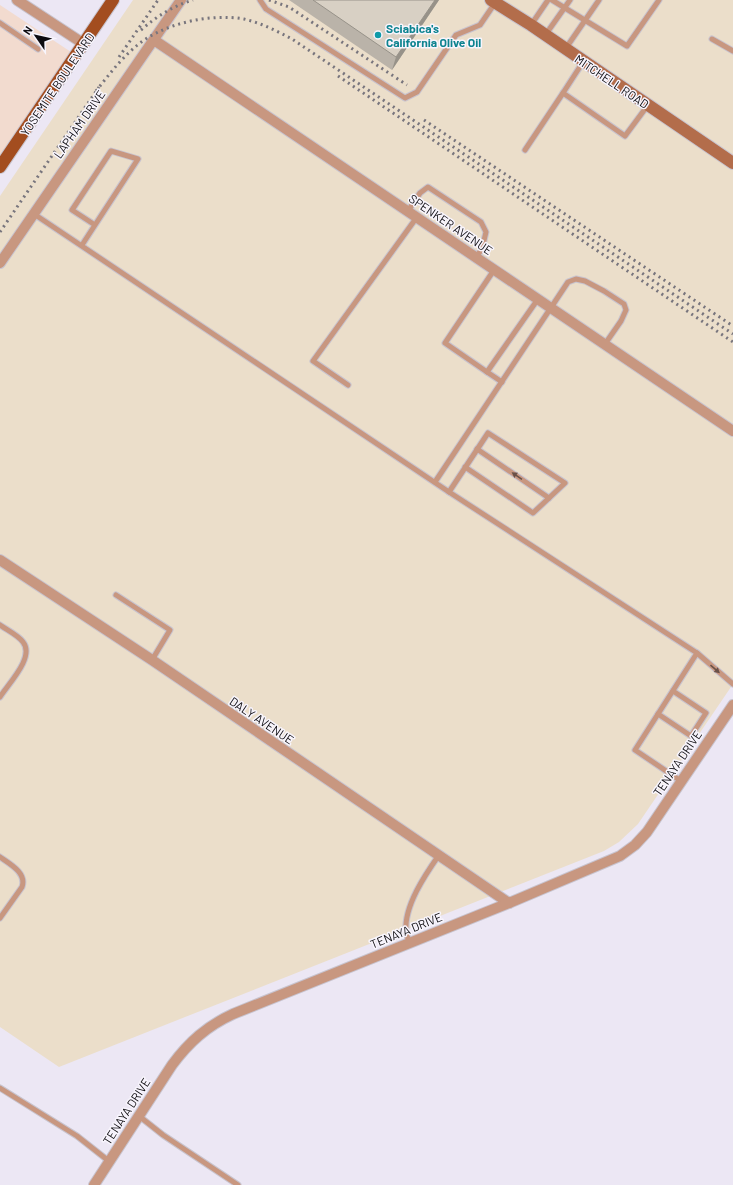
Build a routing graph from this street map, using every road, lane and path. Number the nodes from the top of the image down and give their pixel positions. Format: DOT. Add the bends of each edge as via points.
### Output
graph roads {
  1 [pos="17,0"];
  2 [pos="113,0"];
  3 [pos="181,0"];
  4 [pos="260,0"];
  5 [pos="548,0"];
  6 [pos="552,0"];
  7 [pos="570,0"];
  8 [pos="598,0"];
  9 [pos="659,0"];
  10 [pos="494,1"];
  11 [pos="565,8"];
  12 [pos="585,21"];
  13 [pos="0,23"];
  14 [pos="531,25"];
  15 [pos="546,35"];
  16 [pos="712,39"];
  17 [pos="154,40"];
  18 [pos="84,44"];
  19 [pos="38,49"];
  20 [pos="566,49"];
  21 [pos="733,51"];
  22 [pos="584,61"];
  23 [pos="563,92"];
  24 [pos="648,105"];
  25 [pos="525,150"];
  26 [pos="733,163"];
  27 [pos="0,167"];
  28 [pos="408,211"];
  29 [pos="34,214"];
  30 [pos="417,217"];
  31 [pos="95,225"];
  32 [pos="82,245"];
  33 [pos="476,257"];
  34 [pos="0,263"];
  35 [pos="494,270"];
  36 [pos="538,299"];
  37 [pos="551,308"];
  38 [pos="605,344"];
  39 [pos="487,372"];
  40 [pos="502,382"];
  41 [pos="348,385"];
  42 [pos="733,431"];
  43 [pos="477,450"];
  44 [pos="465,467"];
  45 [pos="435,482"];
  46 [pos="449,492"];
  47 [pos="549,498"];
  48 [pos="0,560"];
  49 [pos="116,595"];
  50 [pos="0,624"];
  51 [pos="697,653"];
  52 [pos="152,660"];
  53 [pos="733,684"];
  54 [pos="673,691"];
  55 [pos="0,696"];
  56 [pos="733,705"];
  57 [pos="658,714"];
  58 [pos="681,781"];
  59 [pos="439,855"];
  60 [pos="0,857"];
  61 [pos="509,903"];
  62 [pos="0,918"];
  63 [pos="410,943"];
  64 [pos="0,1088"];
  65 [pos="139,1116"];
  66 [pos="110,1162"];
  67 [pos="94,1185"];
  68 [pos="238,1185"];
  1 -- 18 [label="street"];
  2 -- 18 [label="main road, YOSEMITE BOULEVARD"];
  3 -- 17 [label="street, LAPHAM DRIVE"];
  4 -- 10 [label="lane" via="266,9 405,98 417,92 456,35 480,25"];
  5 -- 14 [label="lane"];
  6 -- 11 [label="lane"];
  7 -- 11 [label="lane"];
  8 -- 12 [label="lane"];
  9 -- 12 [label="lane" via="627,46"];
  10 -- 14 [label="main road, MITCHELL ROAD"];
  11 -- 12 [label="lane"];
  11 -- 15 [label="lane"];
  12 -- 20 [label="lane"];
  13 -- 19 [label="lane"];
  14 -- 15 [label="main road, MITCHELL ROAD"];
  15 -- 20 [label="main road, MITCHELL ROAD"];
  16 -- 21 [label="lane"];
  17 -- 28 [label="street, SPENKER AVENUE"];
  17 -- 29 [label="street, LAPHAM DRIVE"];
  18 -- 27 [label="main road, YOSEMITE BOULEVARD"];
  20 -- 22 [label="main road, MITCHELL ROAD"];
  22 -- 23 [label="lane"];
  22 -- 24 [label="main road, MITCHELL ROAD"];
  23 -- 24 [label="lane" via="625,136"];
  23 -- 25 [label="lane"];
  24 -- 26 [label="main road, MITCHELL ROAD"];
  28 -- 30 [label="street, SPENKER AVENUE"];
  28 -- 33 [label="lane" via="420,193 428,187 481,222 486,232 482,249"];
  29 -- 32 [label="lane"];
  29 -- 34 [label="street, LAPHAM DRIVE"];
  30 -- 33 [label="street, SPENKER AVENUE"];
  30 -- 41 [label="lane" via="313,361"];
  31 -- 31 [label="lane" via="108,205 138,159 111,151 76,203 72,210"];
  31 -- 32 [label="lane"];
  32 -- 45 [label="lane"];
  33 -- 35 [label="street, SPENKER AVENUE"];
  35 -- 36 [label="street, SPENKER AVENUE"];
  35 -- 39 [label="lane" via="445,343"];
  36 -- 37 [label="street, SPENKER AVENUE"];
  36 -- 39 [label="lane"];
  37 -- 38 [label="street, SPENKER AVENUE"];
  37 -- 38 [label="lane" via="568,282 576,279 585,281 624,304 626,310 621,321"];
  37 -- 40 [label="lane"];
  38 -- 42 [label="street, SPENKER AVENUE"];
  39 -- 40 [label="lane"];
  40 -- 45 [label="lane"];
  43 -- 44 [label="lane"];
  47 -- 43 [label="lane, one-way"];
  43 -- 47 [label="lane" via="488,433 566,483"];
  44 -- 46 [label="lane"];
  44 -- 47 [label="lane" via="534,513"];
  45 -- 46 [label="lane"];
  46 -- 51 [label="lane"];
  48 -- 52 [label="street, DALY AVENUE"];
  49 -- 52 [label="lane" via="170,630"];
  50 -- 55 [label="lane" via="22,640 27,655"];
  51 -- 53 [label="lane, one-way"];
  51 -- 54 [label="lane"];
  52 -- 59 [label="street, DALY AVENUE"];
  54 -- 57 [label="lane"];
  54 -- 57 [label="lane" via="706,713 691,736"];
  56 -- 58 [label="street, TENAYA DRIVE"];
  57 -- 58 [label="lane" via="635,750"];
  58 -- 61 [label="street, TENAYA DRIVE" via="647,832 620,856"];
  59 -- 61 [label="street, DALY AVENUE"];
  59 -- 63 [label="lane" via="426,874 406,918 406,933"];
  60 -- 62 [label="lane" via="20,873 24,882"];
  61 -- 63 [label="street, TENAYA DRIVE"];
  63 -- 65 [label="street, TENAYA DRIVE" via="233,1014 210,1026 183,1050"];
  64 -- 66 [label="lane" via="77,1136"];
  65 -- 66 [label="street, TENAYA DRIVE"];
  65 -- 68 [label="lane"];
  66 -- 67 [label="street, TENAYA DRIVE"];
}
